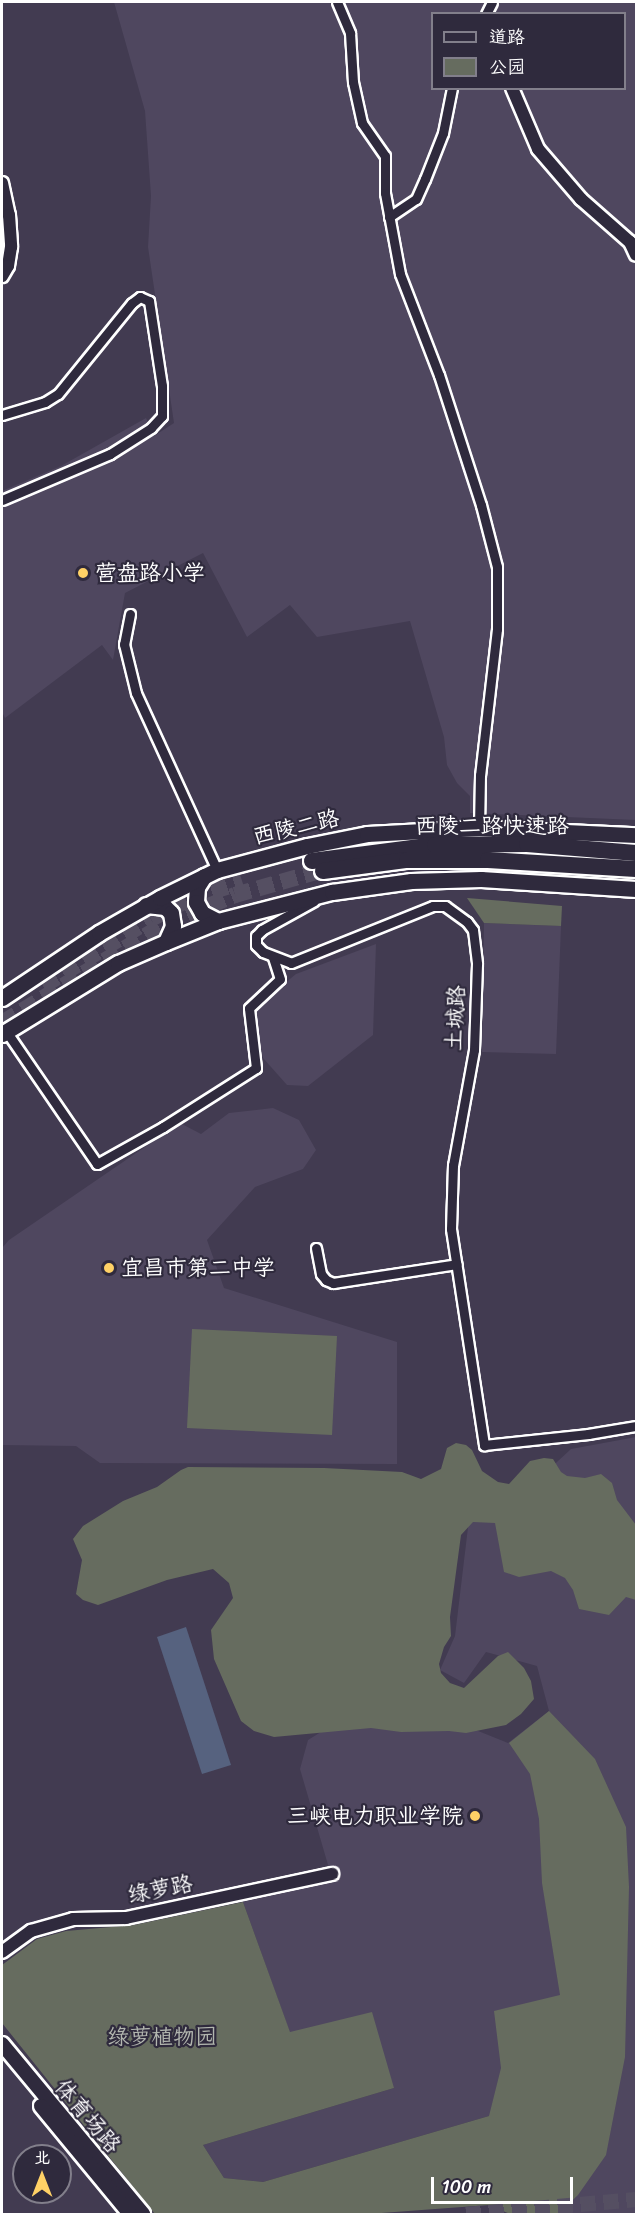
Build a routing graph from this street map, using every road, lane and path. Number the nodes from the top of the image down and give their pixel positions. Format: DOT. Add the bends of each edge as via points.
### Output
graph roads {
  1 [pos="337,2"];
  2 [pos="452,90"];
  3 [pos="513,90"];
  4 [pos="2,183"];
  5 [pos="389,217"];
  6 [pos="633,241"];
  7 [pos="636,255"];
  8 [pos="2,276"];
  9 [pos="2,415"];
  10 [pos="2,500"];
  11 [pos="130,614"];
  12 [pos="479,828"];
  13 [pos="636,835"];
  14 [pos="636,853"];
  15 [pos="553,863"];
  16 [pos="636,869"];
  17 [pos="211,873"];
  18 [pos="636,874"];
  19 [pos="636,889"];
  20 [pos="332,892"];
  21 [pos="146,905"];
  22 [pos="218,921"];
  23 [pos="166,942"];
  24 [pos="273,957"];
  25 [pos="2,998"];
  26 [pos="4,1032"];
  27 [pos="316,1248"];
  28 [pos="457,1264"];
  29 [pos="636,1426"];
  30 [pos="332,1874"];
  31 [pos="2,1952"];
  32 [pos="2,2044"];
  33 [pos="2,2054"];
  34 [pos="130,2214"];
  35 [pos="142,2214"];
  1 -- 5 [label="street" via="350,33 353,82 362,123 386,156"];
  2 -- 5 [label="street" via="443,133 426,179 416,199"];
  3 -- 6 [label="street" via="538,149 581,199"];
  4 -- 8 [label="street" via="11,247"];
  5 -- 12 [label="street" via="400,274 439,375 497,567 497,629 480,775"];
  6 -- 7 [label="street"];
  9 -- 10 [label="street" via="58,394 132,303 140,297 149,301 164,402 162,416 152,428 110,454"];
  11 -- 17 [label="street" via="124,644 136,693"];
  12 -- 13 [label="main road, 西陵二路"];
  12 -- 17 [label="main road, 西陵二路" via="367,834"];
  14 -- 15 [label="highway, 西陵二路快速路" via="527,844 435,845 314,867 407,861"];
  15 -- 16 [label="highway, 西陵二路快速路"];
  15 -- 18 [label="highway"];
  17 -- 21 [label="main road, 西陵二路"];
  17 -- 22 [label="main road" via="197,887 196,902 202,913"];
  19 -- 20 [label="main road" via="481,879 411,880"];
  20 -- 22 [label="main road"];
  20 -- 24 [label="street" via="256,936 256,945"];
  21 -- 23 [label="main road" via="165,907 171,913 173,926"];
  21 -- 25 [label="main road, 西陵二路"];
  22 -- 23 [label="main road"];
  23 -- 26 [label="main road" via="118,963"];
  24 -- 26 [label="street" via="280,979 249,1008 256,1068 97,1164"];
  24 -- 28 [label="street, 土城路" via="291,963 433,906 445,906 473,930 477,964 474,1050 453,1165 451,1229"];
  27 -- 28 [label="street" via="321,1274 333,1283"];
  28 -- 29 [label="street, 土城路" via="483,1445"];
  30 -- 31 [label="street, 绿萝路" via="126,1918 73,1919 31,1931"];
  32 -- 35 [label="main road, 体育场路"];
  33 -- 34 [label="main road, 体育场路"];
}
